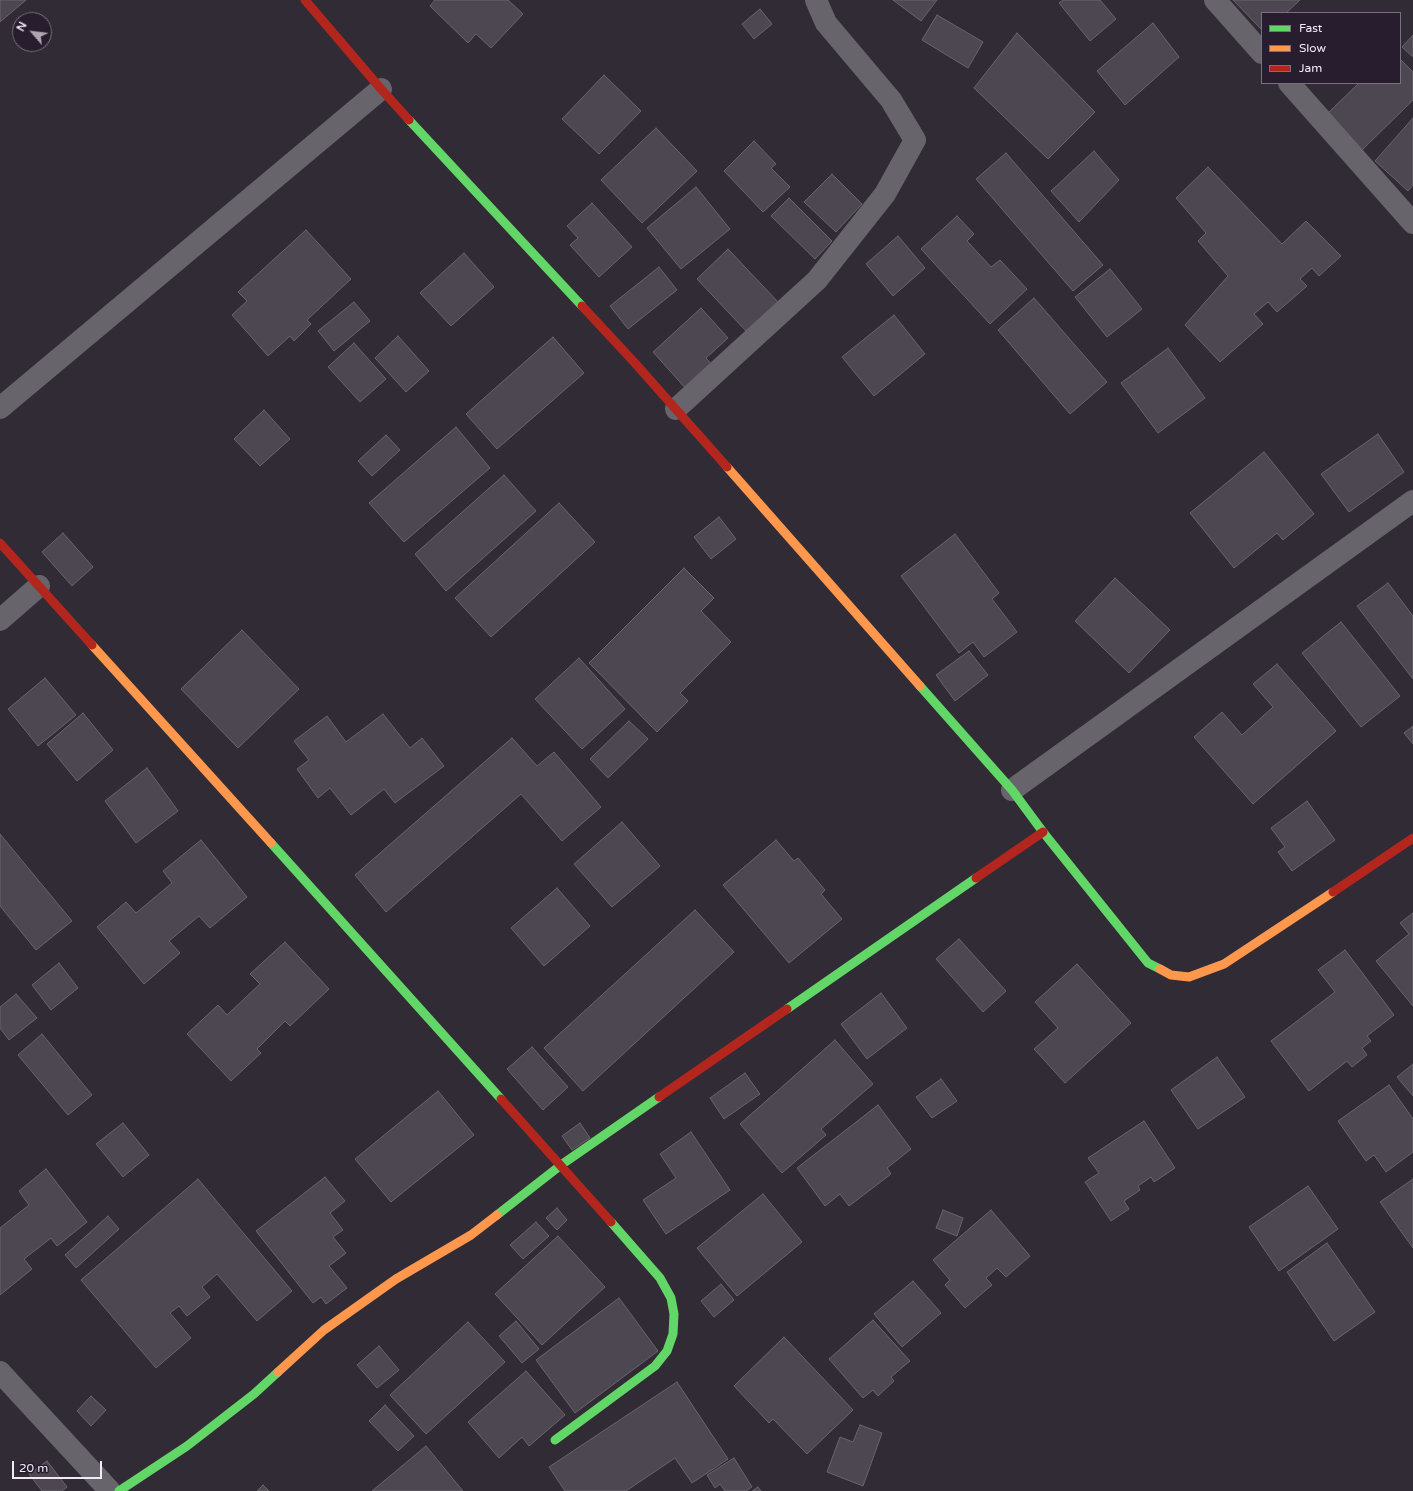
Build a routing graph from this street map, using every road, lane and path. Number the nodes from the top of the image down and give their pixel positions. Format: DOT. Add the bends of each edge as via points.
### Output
graph roads {
  1 [pos="305,0"];
  2 [pos="816,0"];
  3 [pos="1215,0"];
  4 [pos="1261,52"];
  5 [pos="1289,84"];
  6 [pos="381,89"];
  7 [pos="1413,223"];
  8 [pos="0,408"];
  9 [pos="676,409"];
  10 [pos="1413,501"];
  11 [pos="0,543"];
  12 [pos="39,586"];
  13 [pos="0,620"];
  14 [pos="1012,790"];
  15 [pos="1043,832"];
  16 [pos="1413,838"];
  17 [pos="561,1165"];
  18 [pos="0,1372"];
  19 [pos="555,1440"];
  20 [pos="110,1491"];
  21 [pos="119,1491"];
  1 -- 6 [label="street"];
  2 -- 9 [label="street" via="826,23 891,100 915,140 885,194 817,280"];
  3 -- 4 [label="street"];
  5 -- 7 [label="street"];
  6 -- 8 [label="street"];
  6 -- 9 [label="street"];
  9 -- 14 [label="street"];
  10 -- 14 [label="street"];
  11 -- 12 [label="street"];
  12 -- 13 [label="street"];
  12 -- 17 [label="street"];
  14 -- 15 [label="street"];
  15 -- 16 [label="street" via="1148,963 1171,975 1189,976 1224,964"];
  15 -- 17 [label="street"];
  17 -- 19 [label="street" via="660,1278 671,1298 674,1314 673,1334 667,1351 655,1366"];
  17 -- 21 [label="street" via="471,1235 396,1280 324,1330 254,1394 187,1446"];
  18 -- 20 [label="street"];
}
